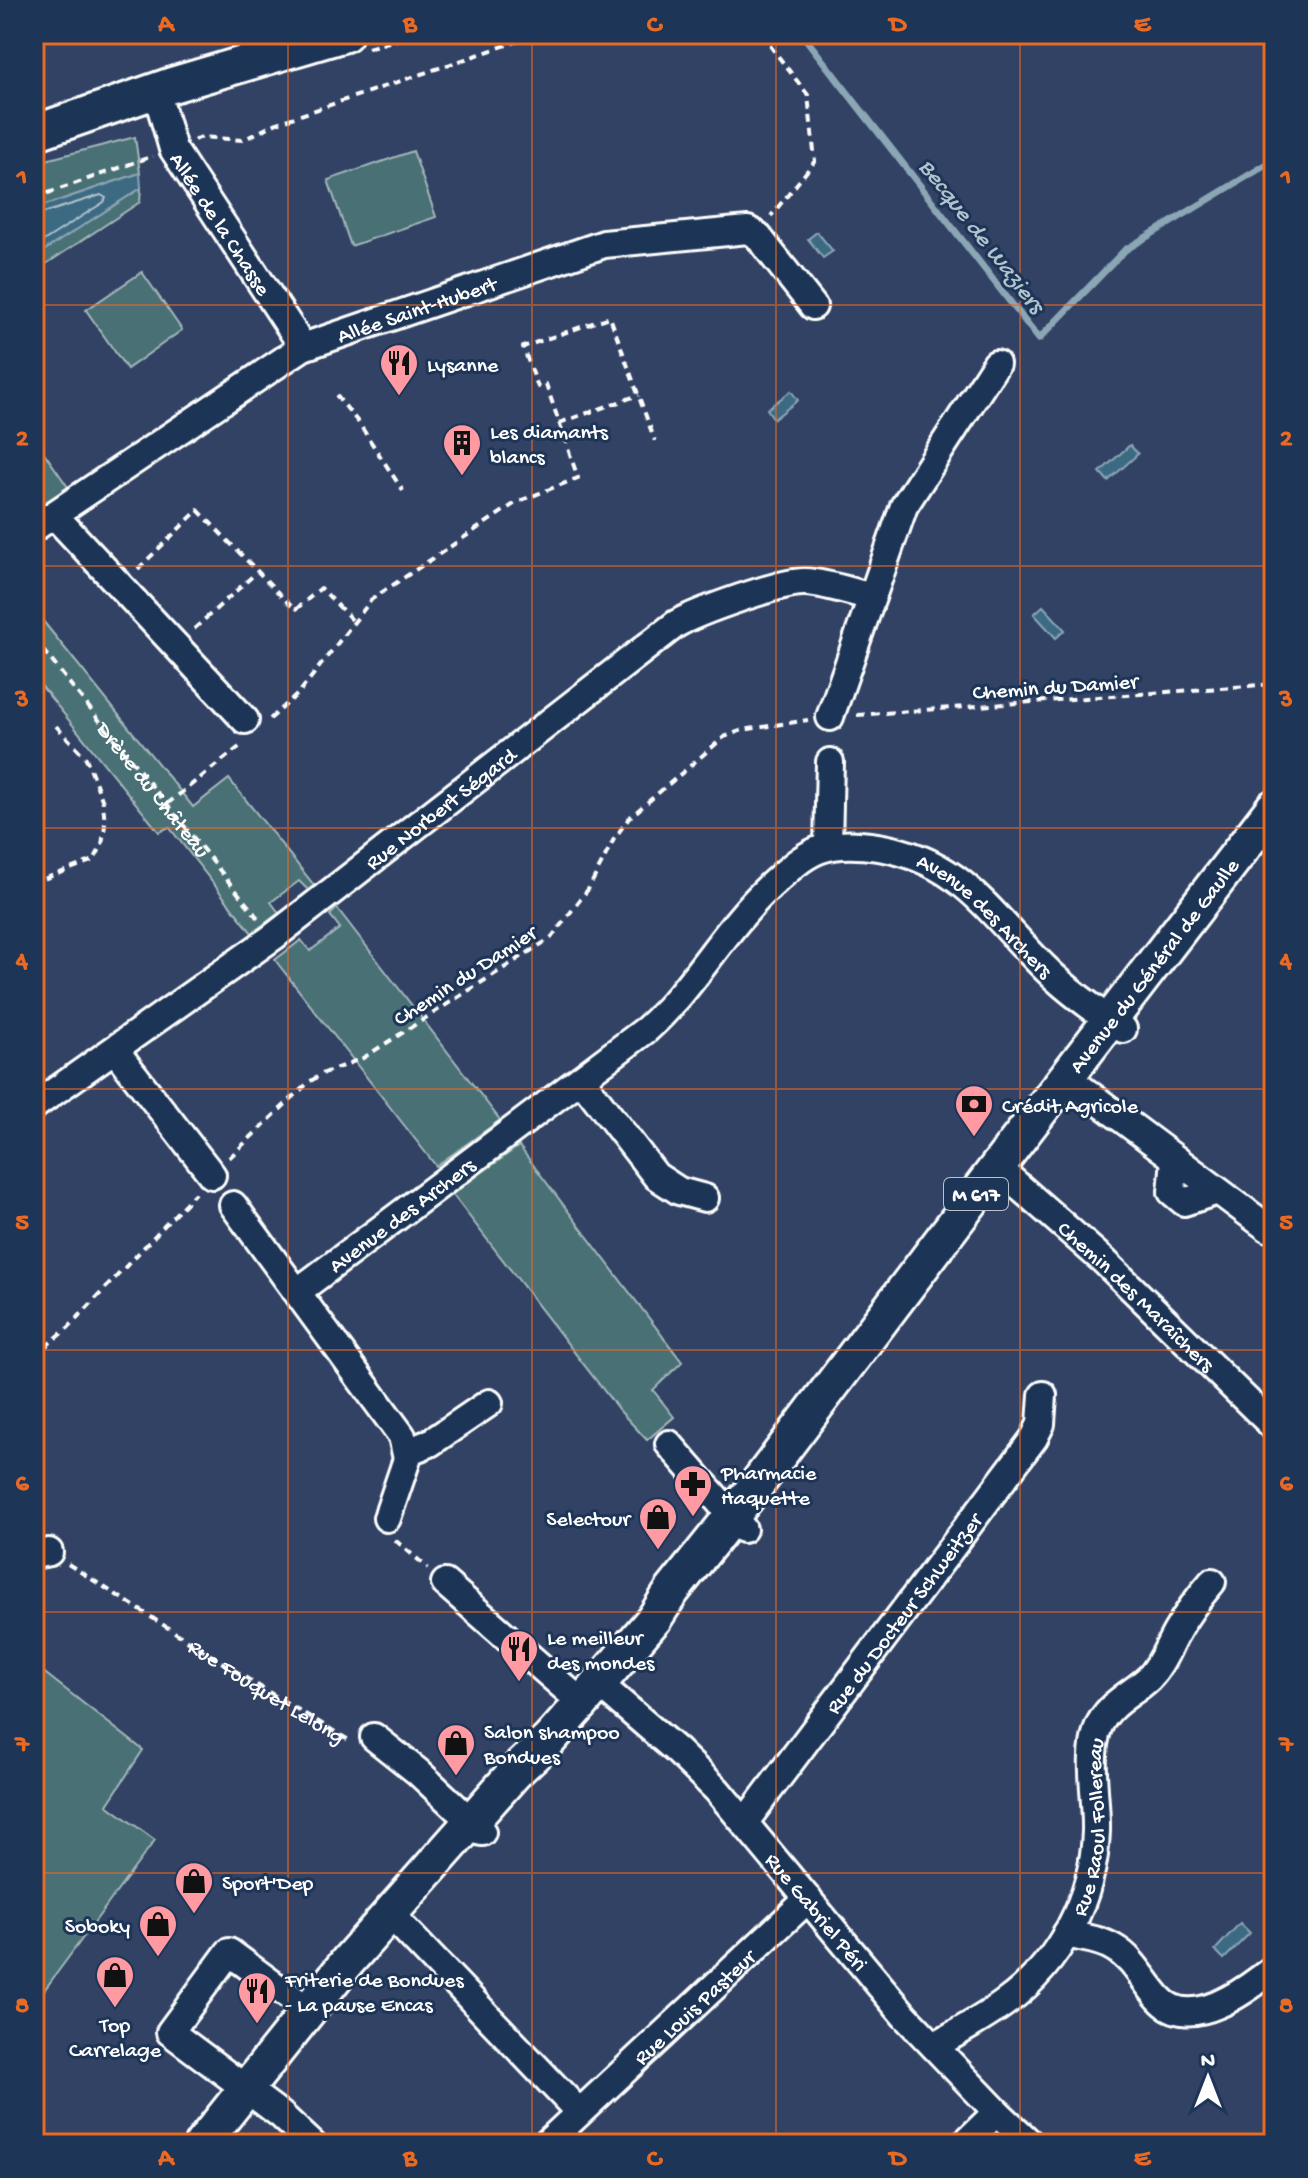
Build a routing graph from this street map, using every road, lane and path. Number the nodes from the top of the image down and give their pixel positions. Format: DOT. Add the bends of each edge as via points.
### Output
graph roads {
  1 [pos="345,34"];
  2 [pos="539,34"];
  3 [pos="761,34"];
  4 [pos="156,90"];
  5 [pos="34,133"];
  6 [pos="173,149"];
  7 [pos="34,198"];
  8 [pos="757,235"];
  9 [pos="813,306"];
  10 [pos="303,347"];
  11 [pos="996,364"];
  12 [pos="336,395"];
  13 [pos="639,395"];
  14 [pos="559,423"];
  15 [pos="655,441"];
  16 [pos="403,491"];
  17 [pos="44,521"];
  18 [pos="257,572"];
  19 [pos="120,587"];
  20 [pos="872,597"];
  21 [pos="354,622"];
  22 [pos="34,639"];
  23 [pos="176,646"];
  24 [pos="1274,684"];
  25 [pos="830,717"];
  26 [pos="56,726"];
  27 [pos="254,726"];
  28 [pos="830,762"];
  29 [pos="167,804"];
  30 [pos="1274,807"];
  31 [pos="1274,834"];
  32 [pos="828,845"];
  33 [pos="34,887"];
  34 [pos="273,937"];
  35 [pos="1116,1025"];
  36 [pos="115,1050"];
  37 [pos="581,1079"];
  38 [pos="1072,1082"];
  39 [pos="34,1106"];
  40 [pos="1003,1172"];
  41 [pos="212,1175"];
  42 [pos="705,1198"];
  43 [pos="233,1205"];
  44 [pos="1268,1228"];
  45 [pos="297,1292"];
  46 [pos="34,1356"];
  47 [pos="1043,1395"];
  48 [pos="489,1403"];
  49 [pos="1274,1427"];
  50 [pos="669,1444"];
  51 [pos="407,1452"];
  52 [pos="387,1518"];
  53 [pos="737,1523"];
  54 [pos="42,1554"];
  55 [pos="1212,1582"];
  56 [pos="445,1583"];
  57 [pos="590,1694"];
  58 [pos="374,1737"];
  59 [pos="745,1822"];
  60 [pos="476,1827"];
  61 [pos="808,1899"];
  62 [pos="395,1920"];
  63 [pos="1066,1934"];
  64 [pos="1274,1968"];
  65 [pos="308,2010"];
  66 [pos="934,2046"];
  67 [pos="252,2094"];
  68 [pos="579,2112"];
  69 [pos="997,2112"];
  70 [pos="202,2144"];
  71 [pos="224,2144"];
  72 [pos="312,2144"];
  73 [pos="546,2144"];
  74 [pos="964,2144"];
  75 [pos="1031,2144"];
  1 -- 4 [label="main road"];
  2 -- 6 [label="path" via="277,123 243,140 202,137"];
  3 -- 8 [label="path" via="808,95 815,161"];
  4 -- 5 [label="main road"];
  4 -- 6 [label="street, Allée de la Chasse"];
  6 -- 7 [label="path"];
  6 -- 10 [label="street, Allée de la Chasse"];
  8 -- 9 [label="street"];
  8 -- 10 [label="street, Allée Saint-Hubert" via="731,230 604,244"];
  10 -- 17 [label="street, Allée Saint-Hubert"];
  11 -- 20 [label="street" via="911,492"];
  12 -- 16 [label="path"];
  13 -- 14 [label="path"];
  13 -- 14 [label="path" via="610,317 523,347 538,387 546,384"];
  13 -- 15 [label="path"];
  14 -- 21 [label="path" via="578,478 517,502 372,599"];
  17 -- 19 [label="street"];
  18 -- 19 [label="path" via="198,510"];
  18 -- 21 [label="path" via="295,610 321,588"];
  18 -- 23 [label="path"];
  19 -- 23 [label="street"];
  20 -- 25 [label="street"];
  20 -- 34 [label="street, Rue Norbert Ségard" via="794,583 686,618"];
  21 -- 27 [label="path" via="299,693"];
  22 -- 29 [label="path, Drève du Château"];
  23 -- 27 [label="street"];
  24 -- 25 [label="path, Chemin du Damier"];
  25 -- 41 [label="path, Chemin du Damier" via="724,737 629,818 589,888 551,938 363,1058 309,1082"];
  26 -- 33 [label="path" via="86,758 103,802 102,845 94,860"];
  27 -- 29 [label="path"];
  28 -- 32 [label="street"];
  29 -- 34 [label="path, Drève du Château"];
  30 -- 35 [label="main road, Avenue du Général de Gaulle / M 617"];
  31 -- 35 [label="main road, Avenue du Général de Gaulle / M 617"];
  32 -- 35 [label="street, Avenue des Archers" via="886,848 940,866 972,891 1059,981"];
  32 -- 37 [label="street, Avenue des Archers" via="770,886 671,1007"];
  34 -- 36 [label="street, Rue Norbert Ségard"];
  35 -- 38 [label="main road, Avenue du Général de Gaulle / M 617"];
  36 -- 39 [label="street, Rue Norbert Ségard"];
  36 -- 41 [label="street"];
  37 -- 42 [label="street" via="656,1176 679,1191"];
  37 -- 45 [label="street, Avenue des Archers"];
  38 -- 40 [label="main road, Avenue du Général de Gaulle / M 617"];
  38 -- 44 [label="street"];
  40 -- 49 [label="street, Chemin des Maraîchers" via="1104,1261"];
  40 -- 53 [label="main road, Avenue du Général de Gaulle / M 617"];
  41 -- 46 [label="path, Chemin du Damier" via="68,1328"];
  43 -- 45 [label="street"];
  45 -- 51 [label="street" via="398,1429"];
  47 -- 59 [label="street, Rue du Docteur Schweitzer" via="1034,1438"];
  48 -- 51 [label="street" via="430,1443"];
  50 -- 53 [label="street"];
  51 -- 52 [label="street"];
  52 -- 56 [label="path" via="385,1531"];
  53 -- 57 [label="main road, Avenue du Général de Gaulle / M 617" via="672,1591"];
  54 -- 58 [label="path, Rue Fouquet Lelong" via="364,1749"];
  55 -- 63 [label="street, Rue Raoul Follereau" via="1154,1673 1112,1706 1099,1726 1092,1869"];
  56 -- 57 [label="street, Rue Gabriel Péri"];
  57 -- 59 [label="street, Rue Gabriel Péri" via="683,1757"];
  57 -- 60 [label="main road, Avenue du Général de Gaulle / M 617" via="516,1771"];
  58 -- 60 [label="street, Rue Fouquet Lelong"];
  59 -- 61 [label="street, Rue Gabriel Péri"];
  60 -- 62 [label="main road, Avenue du Général de Gaulle / M 617"];
  61 -- 66 [label="street, Rue Gabriel Péri"];
  61 -- 68 [label="street, Rue Louis Pasteur"];
  62 -- 65 [label="main road, Avenue du Général de Gaulle / M 617"];
  62 -- 67 [label="main road, Avenue du Général de Gaulle / M 617"];
  62 -- 68 [label="street"];
  63 -- 64 [label="street" via="1113,1947 1161,2000 1185,2010 1223,2004"];
  63 -- 66 [label="street, Rue Raoul Follereau" via="1016,1994"];
  65 -- 67 [label="main road, Avenue du Général de Gaulle / M 617"];
  65 -- 67 [label="street" via="229,1952 170,2032"];
  66 -- 69 [label="street, Rue Gabriel Péri"];
  67 -- 70 [label="main road, Avenue du Général de Gaulle / M 617"];
  67 -- 71 [label="main road, Avenue du Général de Gaulle / M 617"];
  67 -- 72 [label="street"];
  68 -- 73 [label="street, Rue Louis Pasteur"];
  69 -- 74 [label="street"];
  69 -- 75 [label="street, Rue Gabriel Péri"];
}
